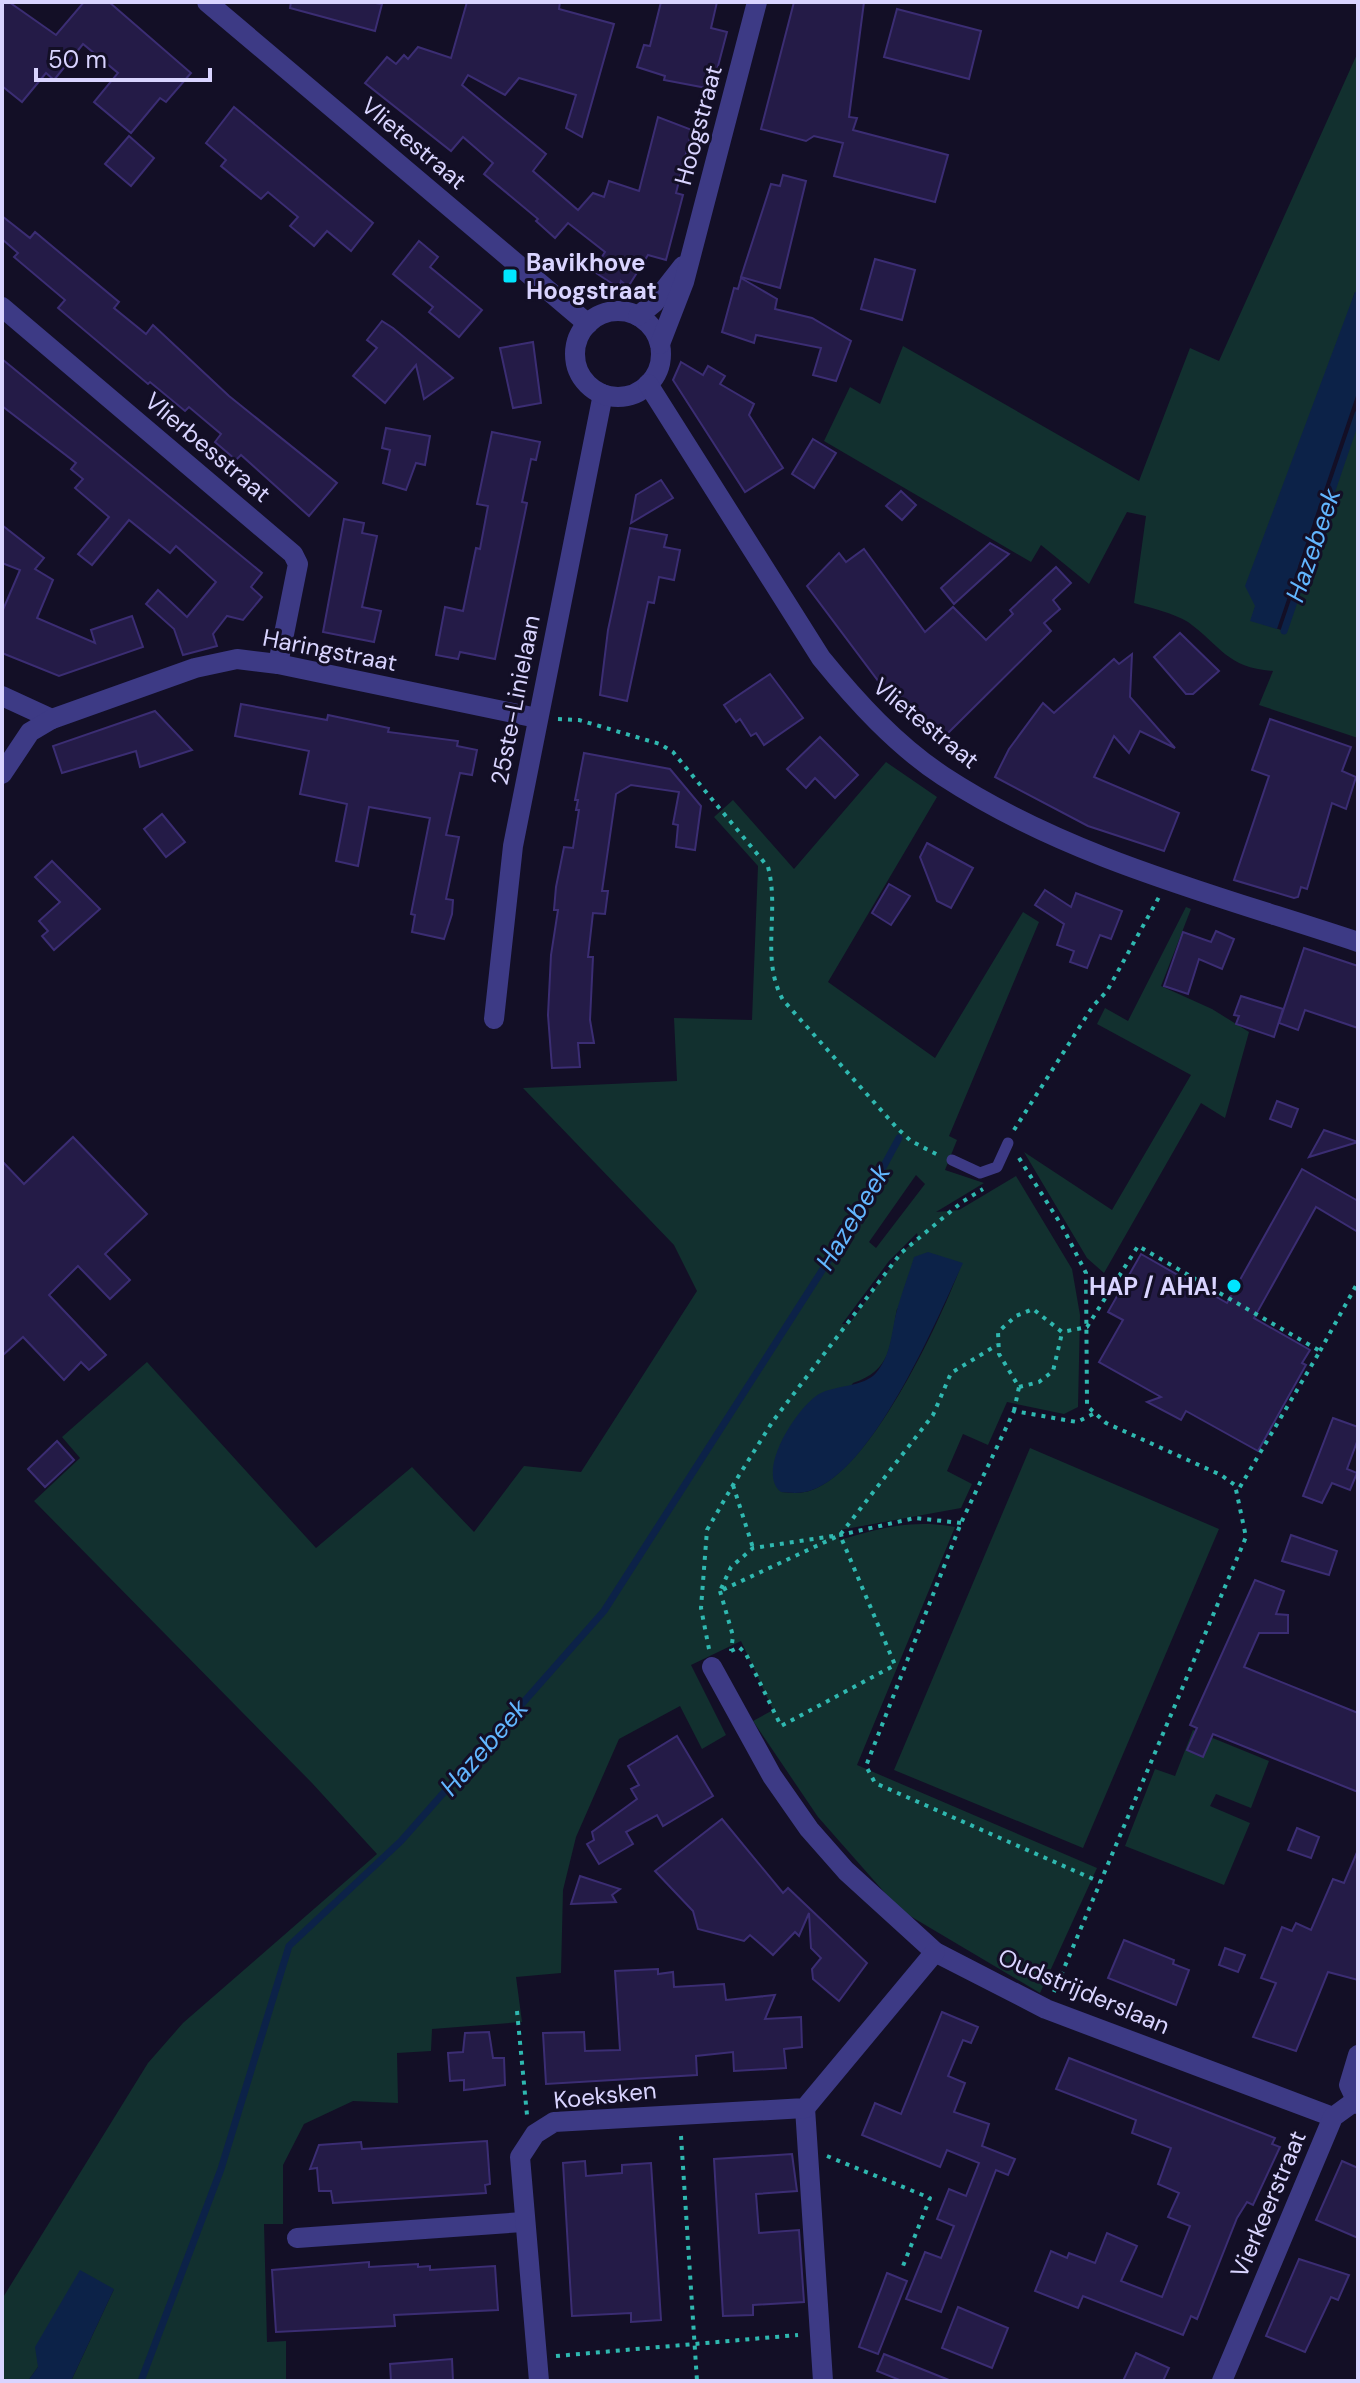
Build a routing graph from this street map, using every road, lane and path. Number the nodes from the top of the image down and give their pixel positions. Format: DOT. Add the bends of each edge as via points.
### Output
graph roads {
  1 [pos="207,2"];
  2 [pos="757,2"];
  3 [pos="687,260"];
  4 [pos="2,307"];
  5 [pos="638,316"];
  6 [pos="588,324"];
  7 [pos="660,344"];
  8 [pos="648,384"];
  9 [pos="603,394"];
  10 [pos="278,664"];
  11 [pos="2,696"];
  12 [pos="537,718"];
  13 [pos="52,719"];
  14 [pos="2,774"];
  15 [pos="1169,879"];
  16 [pos="1358,942"];
  17 [pos="494,1019"];
  18 [pos="1008,1143"];
  19 [pos="952,1160"];
  20 [pos="1025,1165"];
  21 [pos="1012,1173"];
  22 [pos="987,1187"];
  23 [pos="1358,1282"];
  24 [pos="1087,1327"];
  25 [pos="1062,1332"];
  26 [pos="997,1345"];
  27 [pos="1320,1351"];
  28 [pos="1019,1387"];
  29 [pos="1014,1411"];
  30 [pos="1093,1414"];
  31 [pos="733,1485"];
  32 [pos="1237,1492"];
  33 [pos="961,1523"];
  34 [pos="840,1535"];
  35 [pos="753,1548"];
  36 [pos="720,1591"];
  37 [pos="731,1651"];
  38 [pos="712,1665"];
  39 [pos="1100,1882"];
  40 [pos="935,1952"];
  41 [pos="1046,2009"];
  42 [pos="517,2011"];
  43 [pos="1358,2055"];
  44 [pos="1357,2102"];
  45 [pos="805,2108"];
  46 [pos="679,2115"];
  47 [pos="1333,2117"];
  48 [pos="535,2134"];
  49 [pos="808,2148"];
  50 [pos="523,2222"];
  51 [pos="297,2238"];
  52 [pos="901,2271"];
  53 [pos="820,2333"];
  54 [pos="694,2343"];
  55 [pos="537,2358"];
  56 [pos="539,2381"];
  57 [pos="697,2381"];
  58 [pos="823,2381"];
  59 [pos="1222,2381"];
  1 -- 6 [label="street, Vlietestraat"];
  2 -- 3 [label="street, Hoogstraat"];
  3 -- 5 [label="street, Hoogstraat"];
  3 -- 7 [label="street, Hoogstraat"];
  4 -- 10 [label="street, Vlierbesstraat" via="293,554 298,564"];
  5 -- 6 [label="street" via="612,311"];
  5 -- 7 [label="street"];
  6 -- 9 [label="street" via="579,335 576,363 591,387"];
  7 -- 8 [label="street" via="659,366"];
  8 -- 9 [label="street" via="627,396"];
  8 -- 15 [label="street, Vlietestraat" via="821,658 898,739 941,774 1002,811 1083,850"];
  9 -- 12 [label="street, 25ste-Linielaan"];
  10 -- 12 [label="street, Haringstraat"];
  10 -- 13 [label="street, Haringstraat" via="237,659 195,668"];
  11 -- 13 [label="street"];
  12 -- 17 [label="street, 25ste-Linielaan" via="513,846"];
  12 -- 19 [label="path" via="579,720 673,752 768,867 773,886 770,963 783,1000 897,1128 927,1151"];
  13 -- 14 [label="street, Haringstraat" via="30,732"];
  15 -- 16 [label="street, Vlietestraat"];
  15 -- 18 [label="path" via="1107,991 1060,1055"];
  18 -- 19 [label="lane" via="997,1167 980,1173"];
  18 -- 20 [label="path"];
  20 -- 21 [label="path"];
  20 -- 24 [label="path" via="1086,1273"];
  22 -- 31 [label="path" via="901,1253 773,1421"];
  23 -- 27 [label="path"];
  24 -- 25 [label="path"];
  24 -- 27 [label="path" via="1138,1246"];
  24 -- 30 [label="path" via="1085,1399"];
  25 -- 26 [label="path" via="1033,1309 1005,1324"];
  25 -- 28 [label="path" via="1053,1371"];
  26 -- 28 [label="path"];
  26 -- 34 [label="path" via="951,1373 933,1415"];
  27 -- 32 [label="path"];
  28 -- 29 [label="path"];
  29 -- 30 [label="path" via="1077,1422"];
  29 -- 33 [label="path"];
  30 -- 32 [label="path" via="1221,1475"];
  31 -- 35 [label="path"];
  31 -- 38 [label="path" via="707,1530 701,1608"];
  32 -- 39 [label="path" via="1246,1537"];
  33 -- 34 [label="path" via="915,1518"];
  33 -- 39 [label="path" via="866,1766 875,1783"];
  34 -- 35 [label="path"];
  34 -- 36 [label="path"];
  34 -- 37 [label="path" via="895,1665 781,1726 746,1654 739,1647"];
  35 -- 36 [label="path" via="731,1567"];
  36 -- 37 [label="path" via="733,1636"];
  37 -- 38 [label="path"];
  38 -- 40 [label="street, Oudstrijderslaan" via="772,1776 809,1829 846,1871"];
  39 -- 41 [label="path"];
  40 -- 41 [label="street, Oudstrijderslaan"];
  40 -- 45 [label="street"];
  41 -- 47 [label="street, Oudstrijderslaan"];
  42 -- 48 [label="path" via="524,2103"];
  43 -- 44 [label="street, Vierkeerstraat" via="1349,2085"];
  44 -- 47 [label="street, Vierkeerstraat"];
  45 -- 46 [label="street, Koeksken"];
  45 -- 49 [label="street"];
  46 -- 48 [label="street, Koeksken" via="554,2122"];
  46 -- 54 [label="path, Koeksken"];
  47 -- 59 [label="street, Vierkeerstraat"];
  48 -- 50 [label="street, Koeksken" via="520,2157"];
  49 -- 52 [label="path" via="930,2198"];
  49 -- 53 [label="street"];
  50 -- 51 [label="street"];
  50 -- 55 [label="street, Koeksken"];
  53 -- 54 [label="path"];
  53 -- 58 [label="street"];
  54 -- 55 [label="path"];
  54 -- 57 [label="path, Koeksken"];
  55 -- 56 [label="street, Koeksken"];
}
